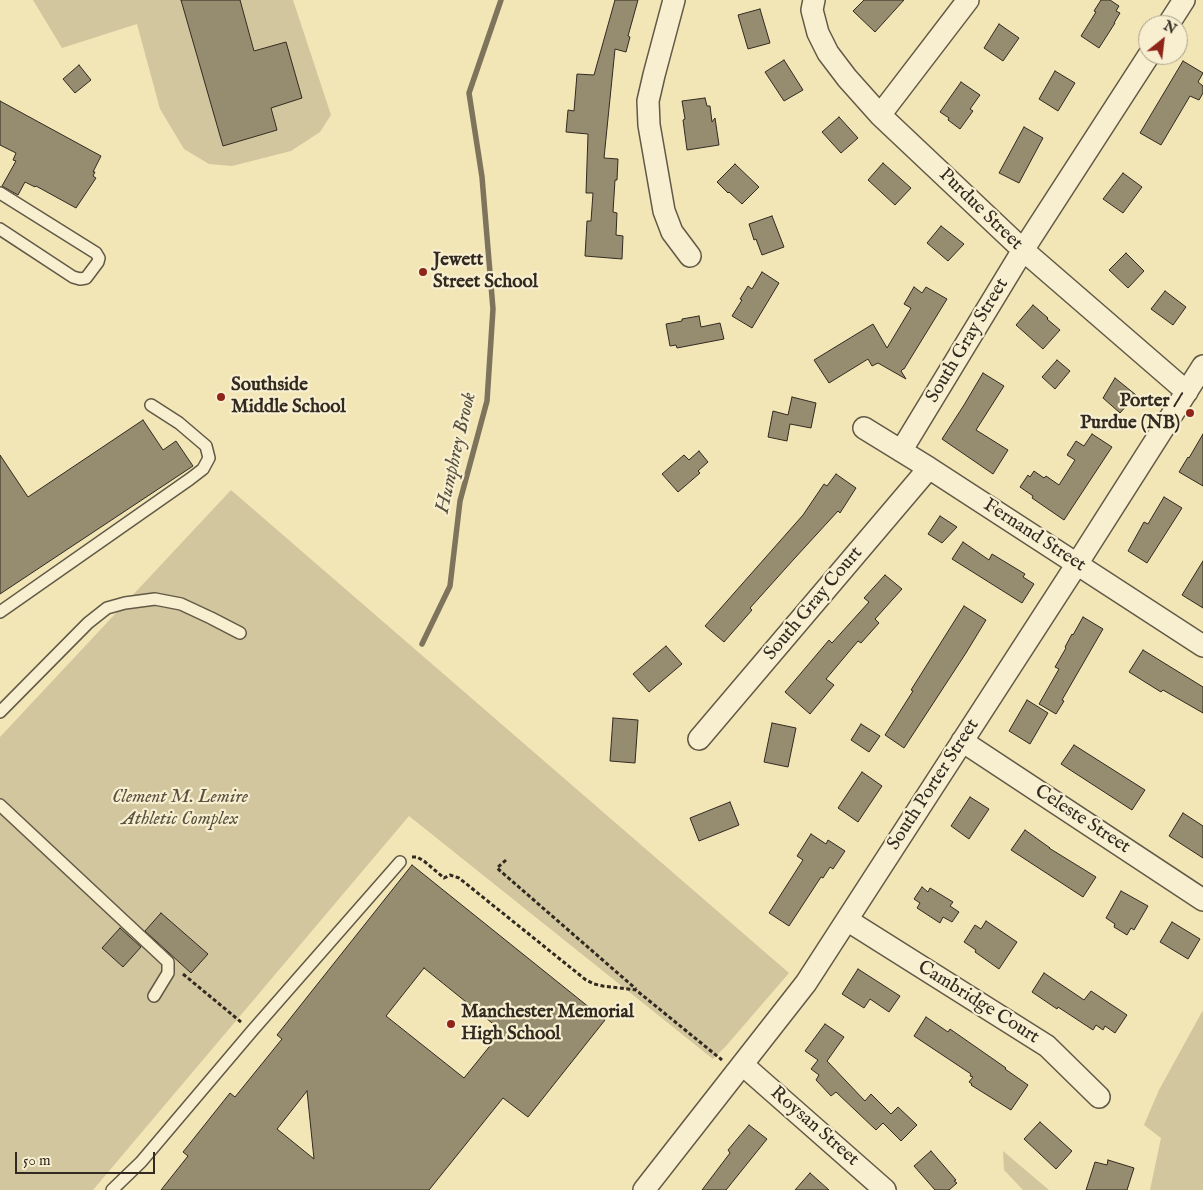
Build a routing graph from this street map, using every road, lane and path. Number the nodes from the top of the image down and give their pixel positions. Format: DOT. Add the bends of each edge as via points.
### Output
graph roads {
  1 [pos="674,0"];
  2 [pos="814,0"];
  3 [pos="968,0"];
  4 [pos="1184,0"];
  5 [pos="1174,15"];
  6 [pos="1143,65"];
  7 [pos="880,115"];
  8 [pos="0,193"];
  9 [pos="0,229"];
  10 [pos="1023,250"];
  11 [pos="690,256"];
  12 [pos="1197,379"];
  13 [pos="152,405"];
  14 [pos="864,428"];
  15 [pos="901,451"];
  16 [pos="929,468"];
  17 [pos="1077,564"];
  18 [pos="0,612"];
  19 [pos="240,633"];
  20 [pos="1203,646"];
  21 [pos="0,712"];
  22 [pos="699,739"];
  23 [pos="962,741"];
  24 [pos="0,805"];
  25 [pos="506,860"];
  26 [pos="400,862"];
  27 [pos="1203,900"];
  28 [pos="847,920"];
  29 [pos="168,962"];
  30 [pos="636,990"];
  31 [pos="154,996"];
  32 [pos="252,1031"];
  33 [pos="722,1060"];
  34 [pos="743,1064"];
  35 [pos="1099,1097"];
  36 [pos="112,1190"];
  37 [pos="644,1190"];
  38 [pos="885,1190"];
  1 -- 11 [label="street" via="648,101 649,125 664,211 672,232"];
  2 -- 7 [label="street, Purdue Street" via="812,10 818,33 828,53"];
  3 -- 7 [label="street"];
  4 -- 5 [label="street"];
  6 -- 10 [label="street, South Gray Street"];
  7 -- 10 [label="street, Purdue Street"];
  8 -- 9 [label="lane" via="96,253 98,262 86,278 73,277"];
  10 -- 12 [label="street, Purdue Street"];
  10 -- 15 [label="street, South Gray Street"];
  12 -- 17 [label="street, South Porter Street"];
  13 -- 18 [label="lane" via="206,446 209,458 203,470"];
  14 -- 15 [label="street, Fernand Street"];
  15 -- 16 [label="street, Fernand Street"];
  16 -- 17 [label="street, Fernand Street"];
  16 -- 22 [label="street, South Gray Court"];
  17 -- 20 [label="street, Fernand Street"];
  17 -- 23 [label="street, South Porter Street"];
  19 -- 21 [label="lane" via="181,604 154,599 107,608"];
  23 -- 27 [label="street, Celeste Street"];
  23 -- 28 [label="street, South Porter Street"];
  24 -- 29 [label="lane"];
  25 -- 30 [label="path" via="497,868"];
  26 -- 30 [label="path" via="417,857 444,878 450,875 458,878 586,980 603,986"];
  26 -- 32 [label="lane"];
  28 -- 34 [label="street, South Porter Street" via="806,983"];
  28 -- 35 [label="street, Cambridge Court" via="1047,1046"];
  29 -- 31 [label="lane" via="168,973"];
  29 -- 32 [label="path"];
  30 -- 33 [label="path"];
  32 -- 36 [label="lane" via="142,1162"];
  34 -- 37 [label="street, South Porter Street"];
  34 -- 38 [label="street, Roysan Street"];
}
